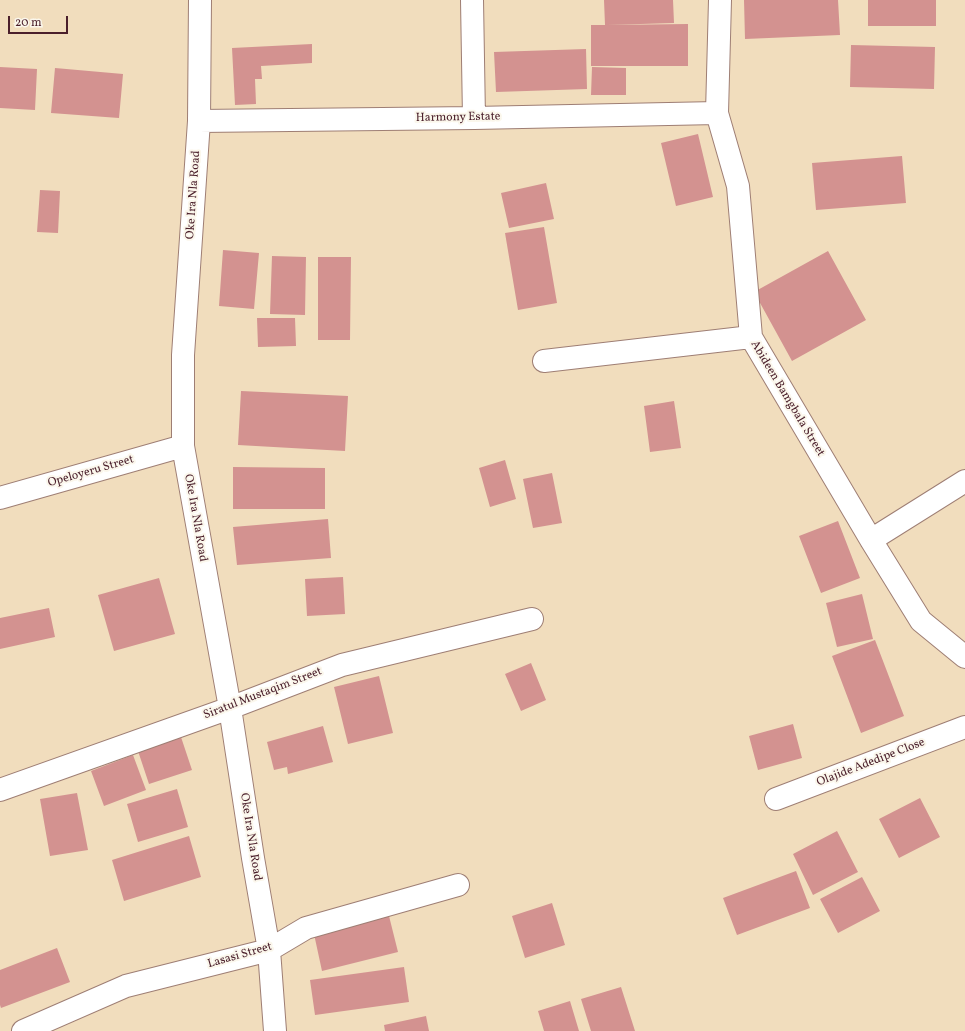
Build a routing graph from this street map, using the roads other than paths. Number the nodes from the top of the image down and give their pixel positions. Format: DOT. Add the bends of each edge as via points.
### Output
graph roads {
  1 [pos="200,0"];
  2 [pos="472,0"];
  3 [pos="720,0"];
  4 [pos="717,113"];
  5 [pos="474,118"];
  6 [pos="199,121"];
  7 [pos="750,337"];
  8 [pos="544,361"];
  9 [pos="183,446"];
  10 [pos="965,481"];
  11 [pos="0,498"];
  12 [pos="871,540"];
  13 [pos="532,619"];
  14 [pos="965,657"];
  15 [pos="230,708"];
  16 [pos="965,727"];
  17 [pos="0,790"];
  18 [pos="776,799"];
  19 [pos="458,885"];
  20 [pos="269,950"];
  21 [pos="23,1031"];
  22 [pos="275,1031"];
  1 -- 6 [label="street, Oke Ira Nla Road"];
  2 -- 5 [label="street"];
  3 -- 4 [label="street, Abideen Bamgbala Street"];
  4 -- 5 [label="street, Harmony Estate"];
  4 -- 7 [label="street, Abideen Bamgbala Street" via="738,186"];
  5 -- 6 [label="street, Harmony Estate"];
  6 -- 9 [label="street, Oke Ira Nla Road" via="183,355"];
  7 -- 8 [label="street"];
  7 -- 12 [label="street, Abideen Bamgbala Street"];
  9 -- 11 [label="street, Opeloyeru Street"];
  9 -- 15 [label="street, Oke Ira Nla Road"];
  10 -- 12 [label="street"];
  12 -- 14 [label="street, Abideen Bamgbala Street" via="921,621"];
  13 -- 15 [label="street, Siratul Mustaqim Street" via="342,665"];
  15 -- 17 [label="street, Siratul Mustaqim Street"];
  15 -- 20 [label="street, Oke Ira Nla Road"];
  16 -- 18 [label="street, Olajide Adedipe Close"];
  19 -- 20 [label="street, Lasasi Street" via="306,928"];
  20 -- 21 [label="street, Lasasi Street" via="126,986"];
  20 -- 22 [label="street, Oke Ira Nla Road"];
}
